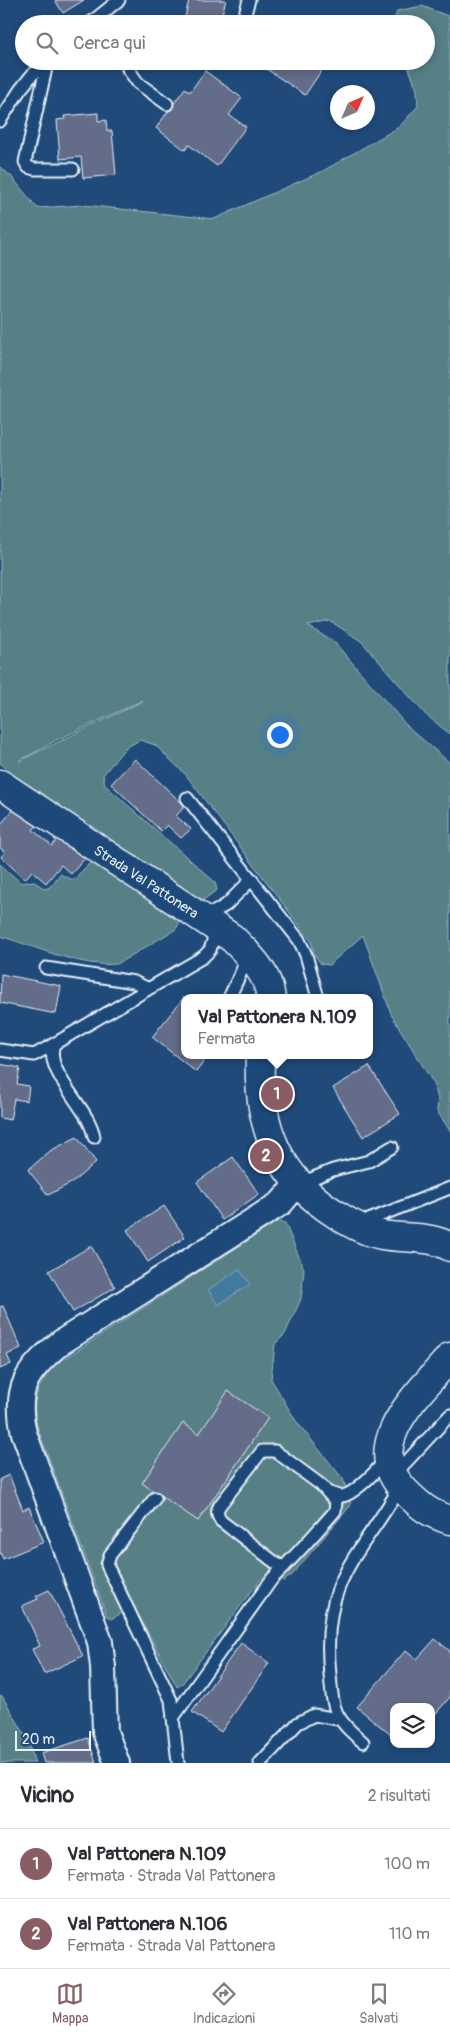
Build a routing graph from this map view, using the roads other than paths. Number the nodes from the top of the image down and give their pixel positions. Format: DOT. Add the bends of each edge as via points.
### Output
graph roads {
  1 [pos="119,0"];
  2 [pos="249,0"];
  3 [pos="100,15"];
  4 [pos="245,15"];
  5 [pos="39,70"];
  6 [pos="46,70"];
  7 [pos="129,70"];
  8 [pos="167,104"];
  9 [pos="0,121"];
  10 [pos="74,169"];
  11 [pos="0,784"];
  12 [pos="187,798"];
  13 [pos="252,879"];
  14 [pos="210,924"];
  15 [pos="243,948"];
  16 [pos="46,968"];
  17 [pos="147,988"];
  18 [pos="231,994"];
  19 [pos="270,994"];
  20 [pos="317,994"];
  21 [pos="54,1044"];
  22 [pos="0,1050"];
  23 [pos="260,1059"];
  24 [pos="94,1137"];
  25 [pos="392,1147"];
  26 [pos="297,1184"];
  27 [pos="450,1188"];
  28 [pos="354,1225"];
  29 [pos="450,1247"];
  30 [pos="450,1357"];
  31 [pos="450,1415"];
  32 [pos="394,1471"];
  33 [pos="330,1493"];
  34 [pos="155,1498"];
  35 [pos="450,1520"];
  36 [pos="284,1567"];
  37 [pos="173,1718"];
  38 [pos="338,1718"];
  39 [pos="363,1742"];
  40 [pos="117,1763"];
  41 [pos="178,1763"];
  42 [pos="260,1763"];
  1 -- 3 [label="lane"];
  2 -- 4 [label="lane"];
  5 -- 9 [label="lane" via="20,90"];
  6 -- 10 [label="lane" via="25,162 34,169"];
  7 -- 8 [label="lane" via="138,82"];
  11 -- 14 [label="street, Strada Val Pattonera"];
  12 -- 13 [label="lane"];
  13 -- 14 [label="lane"];
  13 -- 20 [label="lane" via="299,940"];
  14 -- 15 [label="street, Strada Val Pattonera"];
  14 -- 17 [label="lane" via="210,950"];
  15 -- 18 [label="lane" via="243,968"];
  15 -- 19 [label="street, Strada Val Pattonera" via="261,969"];
  16 -- 17 [label="lane" via="134,982"];
  17 -- 21 [label="lane"];
  21 -- 22 [label="lane" via="34,1055"];
  21 -- 24 [label="lane" via="51,1051 56,1070 92,1126"];
  23 -- 26 [label="street" via="258,1088 268,1130 282,1162"];
  25 -- 26 [label="lane" via="368,1161"];
  26 -- 28 [label="street" via="320,1205"];
  26 -- 40 [label="street" via="281,1204 60,1343 33,1369 20,1397 19,1412 24,1433 100,1642 105,1732"];
  27 -- 28 [label="lane"];
  28 -- 29 [label="street" via="383,1235 423,1239"];
  30 -- 32 [label="street" via="401,1415 390,1435"];
  31 -- 32 [label="lane"];
  32 -- 33 [label="lane" via="375,1474 350,1493 341,1496"];
  32 -- 35 [label="street" via="431,1514"];
  32 -- 38 [label="lane" via="339,1586 331,1611 328,1660"];
  33 -- 36 [label="lane" via="336,1502 335,1511"];
  33 -- 36 [label="lane" via="275,1451 262,1451 220,1505 217,1510 221,1521"];
  34 -- 37 [label="lane" via="110,1555 107,1565 171,1700"];
  36 -- 37 [label="lane" via="272,1579"];
  37 -- 41 [label="lane"];
  38 -- 39 [label="lane"];
  38 -- 42 [label="lane" via="314,1715 298,1723"];
}
